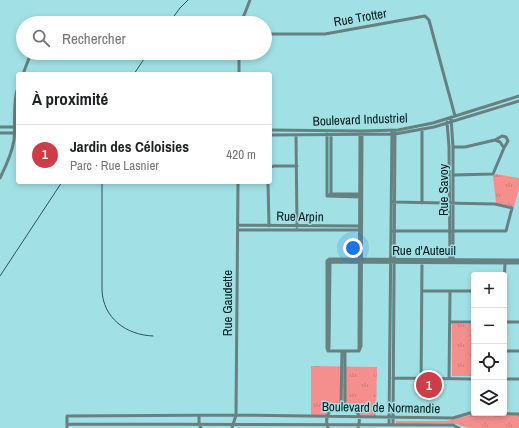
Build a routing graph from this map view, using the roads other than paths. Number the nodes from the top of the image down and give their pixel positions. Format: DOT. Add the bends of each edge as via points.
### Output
graph roads {
  1 [pos="250,0"];
  2 [pos="244,16"];
  3 [pos="272,34"];
  4 [pos="28,60"];
  5 [pos="239,60"];
  6 [pos="24,72"];
  7 [pos="239,72"];
  8 [pos="16,92"];
  9 [pos="519,96"];
  10 [pos="519,101"];
  11 [pos="453,116"];
  12 [pos="447,118"];
  13 [pos="452,122"];
  14 [pos="447,123"];
  15 [pos="422,126"];
  16 [pos="0,127"];
  17 [pos="16,127"];
  18 [pos="272,130"];
  19 [pos="393,130"];
  20 [pos="422,130"];
  21 [pos="0,133"];
  22 [pos="16,133"];
  23 [pos="296,133"];
  24 [pos="329,133"];
  25 [pos="361,133"];
  26 [pos="272,135"];
  27 [pos="393,135"];
  28 [pos="495,140"];
  29 [pos="451,147"];
  30 [pos="504,148"];
  31 [pos="272,166"];
  32 [pos="297,166"];
  33 [pos="329,169"];
  34 [pos="451,175"];
  35 [pos="0,178"];
  36 [pos="238,184"];
  37 [pos="268,184"];
  38 [pos="331,193"];
  39 [pos="327,196"];
  40 [pos="361,196"];
  41 [pos="393,202"];
  42 [pos="422,203"];
  43 [pos="451,204"];
  44 [pos="238,225"];
  45 [pos="268,226"];
  46 [pos="297,228"];
  47 [pos="361,228"];
  48 [pos="238,230"];
  49 [pos="268,230"];
  50 [pos="392,231"];
  51 [pos="452,232"];
  52 [pos="519,260"];
  53 [pos="360,261"];
  54 [pos="392,261"];
  55 [pos="422,261"];
  56 [pos="452,261"];
  57 [pos="504,262"];
  58 [pos="519,263"];
  59 [pos="504,272"];
  60 [pos="422,291"];
  61 [pos="450,291"];
  62 [pos="471,291"];
  63 [pos="450,322"];
  64 [pos="471,322"];
  65 [pos="507,322"];
  66 [pos="519,322"];
  67 [pos="344,351"];
  68 [pos="507,351"];
  69 [pos="519,351"];
  70 [pos="391,378"];
  71 [pos="421,378"];
  72 [pos="449,378"];
  73 [pos="439,379"];
  74 [pos="471,379"];
  75 [pos="507,379"];
  76 [pos="519,379"];
  77 [pos="343,405"];
  78 [pos="519,414"];
  79 [pos="199,415"];
  80 [pos="236,415"];
  81 [pos="95,416"];
  82 [pos="132,416"];
  83 [pos="171,416"];
  84 [pos="275,416"];
  85 [pos="290,416"];
  86 [pos="327,416"];
  87 [pos="391,416"];
  88 [pos="359,417"];
  89 [pos="453,418"];
  90 [pos="95,423"];
  91 [pos="132,424"];
  92 [pos="171,424"];
  93 [pos="199,424"];
  94 [pos="234,424"];
  95 [pos="275,424"];
  96 [pos="290,425"];
  97 [pos="391,425"];
  98 [pos="67,426"];
  99 [pos="327,427"];
  100 [pos="359,427"];
  101 [pos="453,427"];
  102 [pos="201,428"];
  103 [pos="232,428"];
  104 [pos="459,428"];
  1 -- 2 [label="street"];
  3 -- 11 [label="street, Rue Trotter" via="325,34 425,16 429,20"];
  4 -- 6 [label="street"];
  5 -- 7 [label="street"];
  8 -- 17 [label="street"];
  9 -- 11 [label="street, Boulevard Industriel"];
  10 -- 13 [label="street, Boulevard Industriel"];
  11 -- 12 [label="street, Boulevard Industriel"];
  11 -- 13 [label="street, Rue Savoy"];
  12 -- 14 [label="street, Rue Savoy"];
  12 -- 15 [label="street, Boulevard Industriel"];
  13 -- 14 [label="street, Boulevard Industriel"];
  13 -- 29 [label="street, Rue Savoy"];
  14 -- 20 [label="street, Boulevard Industriel"];
  14 -- 29 [label="street, Rue Savoy"];
  15 -- 19 [label="street, Boulevard Industriel"];
  15 -- 20 [label="street"];
  16 -- 17 [label="street"];
  17 -- 22 [label="street"];
  18 -- 23 [label="street, Boulevard Industriel"];
  19 -- 25 [label="street, Boulevard Industriel"];
  19 -- 27 [label="street"];
  20 -- 27 [label="street, Boulevard Industriel"];
  20 -- 42 [label="street"];
  21 -- 22 [label="street"];
  22 -- 35 [label="street"];
  23 -- 24 [label="street, Boulevard Industriel"];
  23 -- 26 [label="street, Boulevard Industriel"];
  23 -- 32 [label="street"];
  24 -- 25 [label="street, Boulevard Industriel"];
  24 -- 33 [label="street"];
  25 -- 27 [label="street, Boulevard Industriel"];
  25 -- 40 [label="street"];
  27 -- 41 [label="street"];
  28 -- 29 [label="street" via="465,147"];
  28 -- 30 [label="street"];
  28 -- 30 [label="street" via="502,136 506,137 508,141"];
  29 -- 34 [label="street, Rue Savoy"];
  30 -- 34 [label="street" via="493,174"];
  31 -- 32 [label="street"];
  32 -- 46 [label="street"];
  33 -- 38 [label="street"];
  33 -- 39 [label="street"];
  34 -- 43 [label="street, Rue Savoy"];
  36 -- 44 [label="street, Rue Gaudette"];
  37 -- 45 [label="street"];
  38 -- 39 [label="street"];
  38 -- 40 [label="street"];
  39 -- 40 [label="street"];
  40 -- 47 [label="street"];
  41 -- 42 [label="street"];
  41 -- 50 [label="street"];
  42 -- 43 [label="street"];
  43 -- 51 [label="street, Rue Savoy"];
  43 -- 51 [label="street" via="494,204 512,208 506,231"];
  44 -- 45 [label="street, Rue Arpin"];
  44 -- 48 [label="street, Rue Gaudette"];
  45 -- 46 [label="street, Rue Arpin"];
  45 -- 49 [label="street"];
  46 -- 47 [label="street, Rue Arpin"];
  46 -- 49 [label="street, Rue Arpin"];
  47 -- 53 [label="street"];
  48 -- 49 [label="street, Rue Arpin"];
  48 -- 80 [label="street, Rue Gaudette"];
  50 -- 51 [label="street"];
  50 -- 54 [label="street"];
  51 -- 56 [label="street, Rue Savoy"];
  52 -- 57 [label="street, Rue d'Auteuil"];
  53 -- 54 [label="street, Rue d'Auteuil"];
  53 -- 67 [label="street" via="361,346 359,351"];
  53 -- 67 [label="street, Rue d'Auteuil" via="329,261 327,349"];
  54 -- 55 [label="street, Rue d'Auteuil"];
  54 -- 70 [label="street"];
  55 -- 56 [label="street, Rue d'Auteuil"];
  55 -- 60 [label="street"];
  56 -- 57 [label="street, Rue d'Auteuil"];
  57 -- 58 [label="street, Rue d'Auteuil"];
  57 -- 59 [label="street"];
  60 -- 61 [label="street"];
  60 -- 71 [label="street"];
  61 -- 62 [label="street"];
  61 -- 63 [label="street"];
  63 -- 64 [label="street"];
  63 -- 72 [label="street"];
  65 -- 66 [label="street"];
  67 -- 77 [label="street"];
  68 -- 69 [label="street"];
  70 -- 71 [label="street"];
  70 -- 87 [label="street"];
  71 -- 73 [label="street"];
  71 -- 73 [label="street" via="422,389 437,389"];
  72 -- 73 [label="street"];
  72 -- 74 [label="street"];
  75 -- 76 [label="street"];
  77 -- 86 [label="street" via="333,409"];
  77 -- 88 [label="street" via="354,409"];
  78 -- 89 [label="street, Boulevard de Normandie" via="470,413"];
  79 -- 80 [label="street, Boulevard de Normandie"];
  79 -- 83 [label="street, Boulevard de Normandie"];
  79 -- 93 [label="street"];
  80 -- 84 [label="street, Boulevard de Normandie"];
  80 -- 94 [label="street, Rue Gaudette"];
  81 -- 82 [label="street, Boulevard de Normandie"];
  81 -- 90 [label="street"];
  81 -- 98 [label="street, Boulevard de Normandie" via="67,416"];
  82 -- 83 [label="street, Boulevard de Normandie"];
  82 -- 91 [label="street"];
  83 -- 92 [label="street"];
  84 -- 85 [label="street, Boulevard de Normandie"];
  84 -- 95 [label="street"];
  85 -- 86 [label="street, Boulevard de Normandie"];
  85 -- 96 [label="street"];
  86 -- 88 [label="street, Boulevard de Normandie"];
  86 -- 99 [label="street"];
  87 -- 88 [label="street, Boulevard de Normandie"];
  87 -- 89 [label="street, Boulevard de Normandie"];
  87 -- 97 [label="street"];
  88 -- 100 [label="street"];
  89 -- 101 [label="street"];
  90 -- 91 [label="street, Boulevard de Normandie"];
  90 -- 98 [label="street, Boulevard de Normandie"];
  91 -- 92 [label="street, Boulevard de Normandie"];
  92 -- 93 [label="street, Boulevard de Normandie"];
  93 -- 94 [label="street, Boulevard de Normandie"];
  93 -- 102 [label="street"];
  94 -- 95 [label="street, Boulevard de Normandie"];
  94 -- 103 [label="street, Rue Gaudette"];
  95 -- 96 [label="street, Boulevard de Normandie"];
  96 -- 99 [label="street, Boulevard de Normandie"];
  97 -- 100 [label="street, Boulevard de Normandie"];
  97 -- 101 [label="street, Boulevard de Normandie"];
  99 -- 100 [label="street, Boulevard de Normandie"];
  101 -- 104 [label="street, Boulevard de Normandie"];
}
